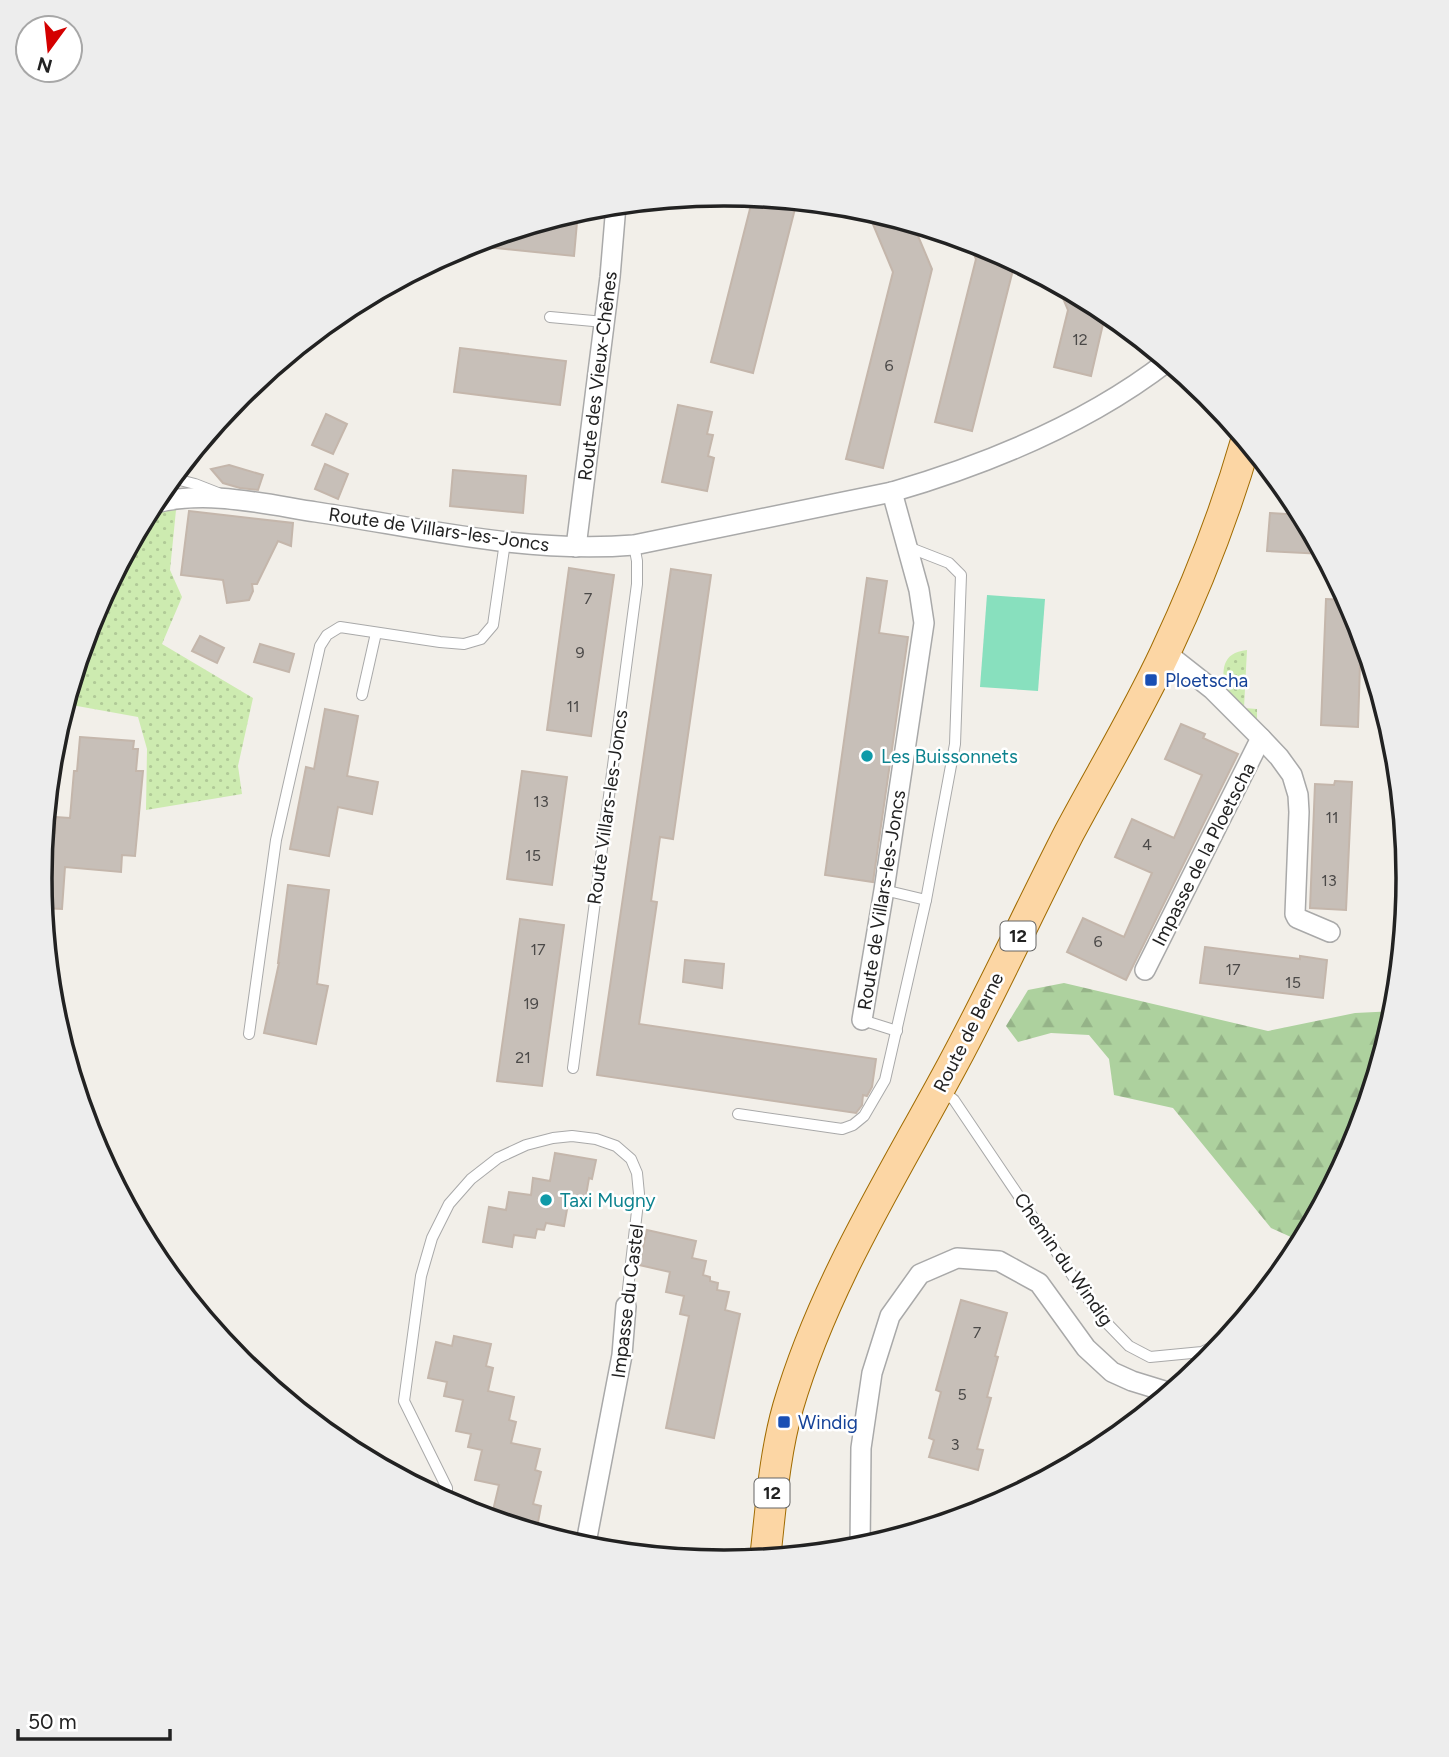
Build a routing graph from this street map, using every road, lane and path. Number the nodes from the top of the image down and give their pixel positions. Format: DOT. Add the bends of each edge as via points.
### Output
graph roads {
  1 [pos="615,216"];
  2 [pos="550,317"];
  3 [pos="604,322"];
  4 [pos="1160,367"];
  5 [pos="1243,451"];
  6 [pos="183,481"];
  7 [pos="892,492"];
  8 [pos="234,498"];
  9 [pos="169,501"];
  10 [pos="505,542"];
  11 [pos="634,545"];
  12 [pos="576,547"];
  13 [pos="907,547"];
  14 [pos="376,633"];
  15 [pos="1165,652"];
  16 [pos="362,695"];
  17 [pos="1261,738"];
  18 [pos="884,890"];
  19 [pos="926,900"];
  20 [pos="1330,932"];
  21 [pos="1145,970"];
  22 [pos="862,1020"];
  23 [pos="897,1031"];
  24 [pos="249,1034"];
  25 [pos="572,1068"];
  26 [pos="940,1088"];
  27 [pos="738,1114"];
  28 [pos="626,1306"];
  29 [pos="1202,1352"];
  30 [pos="1161,1390"];
  31 [pos="447,1490"];
  32 [pos="587,1537"];
  33 [pos="860,1537"];
  34 [pos="766,1549"];
  1 -- 3 [label="street, Route des Vieux-Chênes"];
  2 -- 3 [label="lane"];
  3 -- 12 [label="street, Route des Vieux-Chênes"];
  4 -- 7 [label="street, Route de Villars-les-Joncs" via="1086,414 1030,442"];
  5 -- 15 [label="main road, Route de Berne / 12"];
  6 -- 8 [label="lane"];
  7 -- 11 [label="street, Route de Villars-les-Joncs"];
  7 -- 13 [label="street, Route de Villars-les-Joncs"];
  8 -- 9 [label="street, Route de Villars-les-Joncs"];
  8 -- 10 [label="street, Route de Villars-les-Joncs"];
  10 -- 12 [label="street, Route de Villars-les-Joncs"];
  10 -- 14 [label="lane" via="493,625 481,639 464,644"];
  11 -- 12 [label="street, Route de Villars-les-Joncs"];
  11 -- 25 [label="lane, Route Villars-les-Joncs" via="637,584"];
  13 -- 18 [label="street, Route de Villars-les-Joncs" via="924,624"];
  13 -- 19 [label="lane" via="949,563 961,575 955,744"];
  14 -- 16 [label="lane"];
  14 -- 24 [label="lane" via="340,627 320,646 276,840"];
  15 -- 17 [label="street, Impasse de la Ploetscha" via="1212,689"];
  15 -- 26 [label="main road, Route de Berne / 12"];
  17 -- 20 [label="street, Impasse de la Ploetscha" via="1292,775 1298,795 1295,914"];
  17 -- 21 [label="street, Impasse de la Ploetscha"];
  18 -- 19 [label="lane"];
  18 -- 22 [label="street, Route de Villars-les-Joncs"];
  19 -- 23 [label="lane"];
  22 -- 23 [label="lane"];
  23 -- 27 [label="lane" via="885,1080 864,1116 853,1125 842,1129"];
  26 -- 29 [label="lane, Chemin du Windig" via="954,1100 1099,1315 1129,1346 1150,1357"];
  26 -- 34 [label="main road, Route de Berne / 12" via="866,1222 810,1342 784,1422"];
  28 -- 31 [label="lane, Impasse du Castel" via="639,1194 631,1159 616,1146 596,1139 553,1138 498,1158 471,1179 449,1204 432,1238 421,1276 404,1401"];
  28 -- 32 [label="street, Impasse du Castel" via="622,1355"];
  30 -- 33 [label="street" via="1112,1372 1086,1348 1039,1283 999,1261 957,1258 920,1274 890,1316 872,1373 861,1448"];
}
